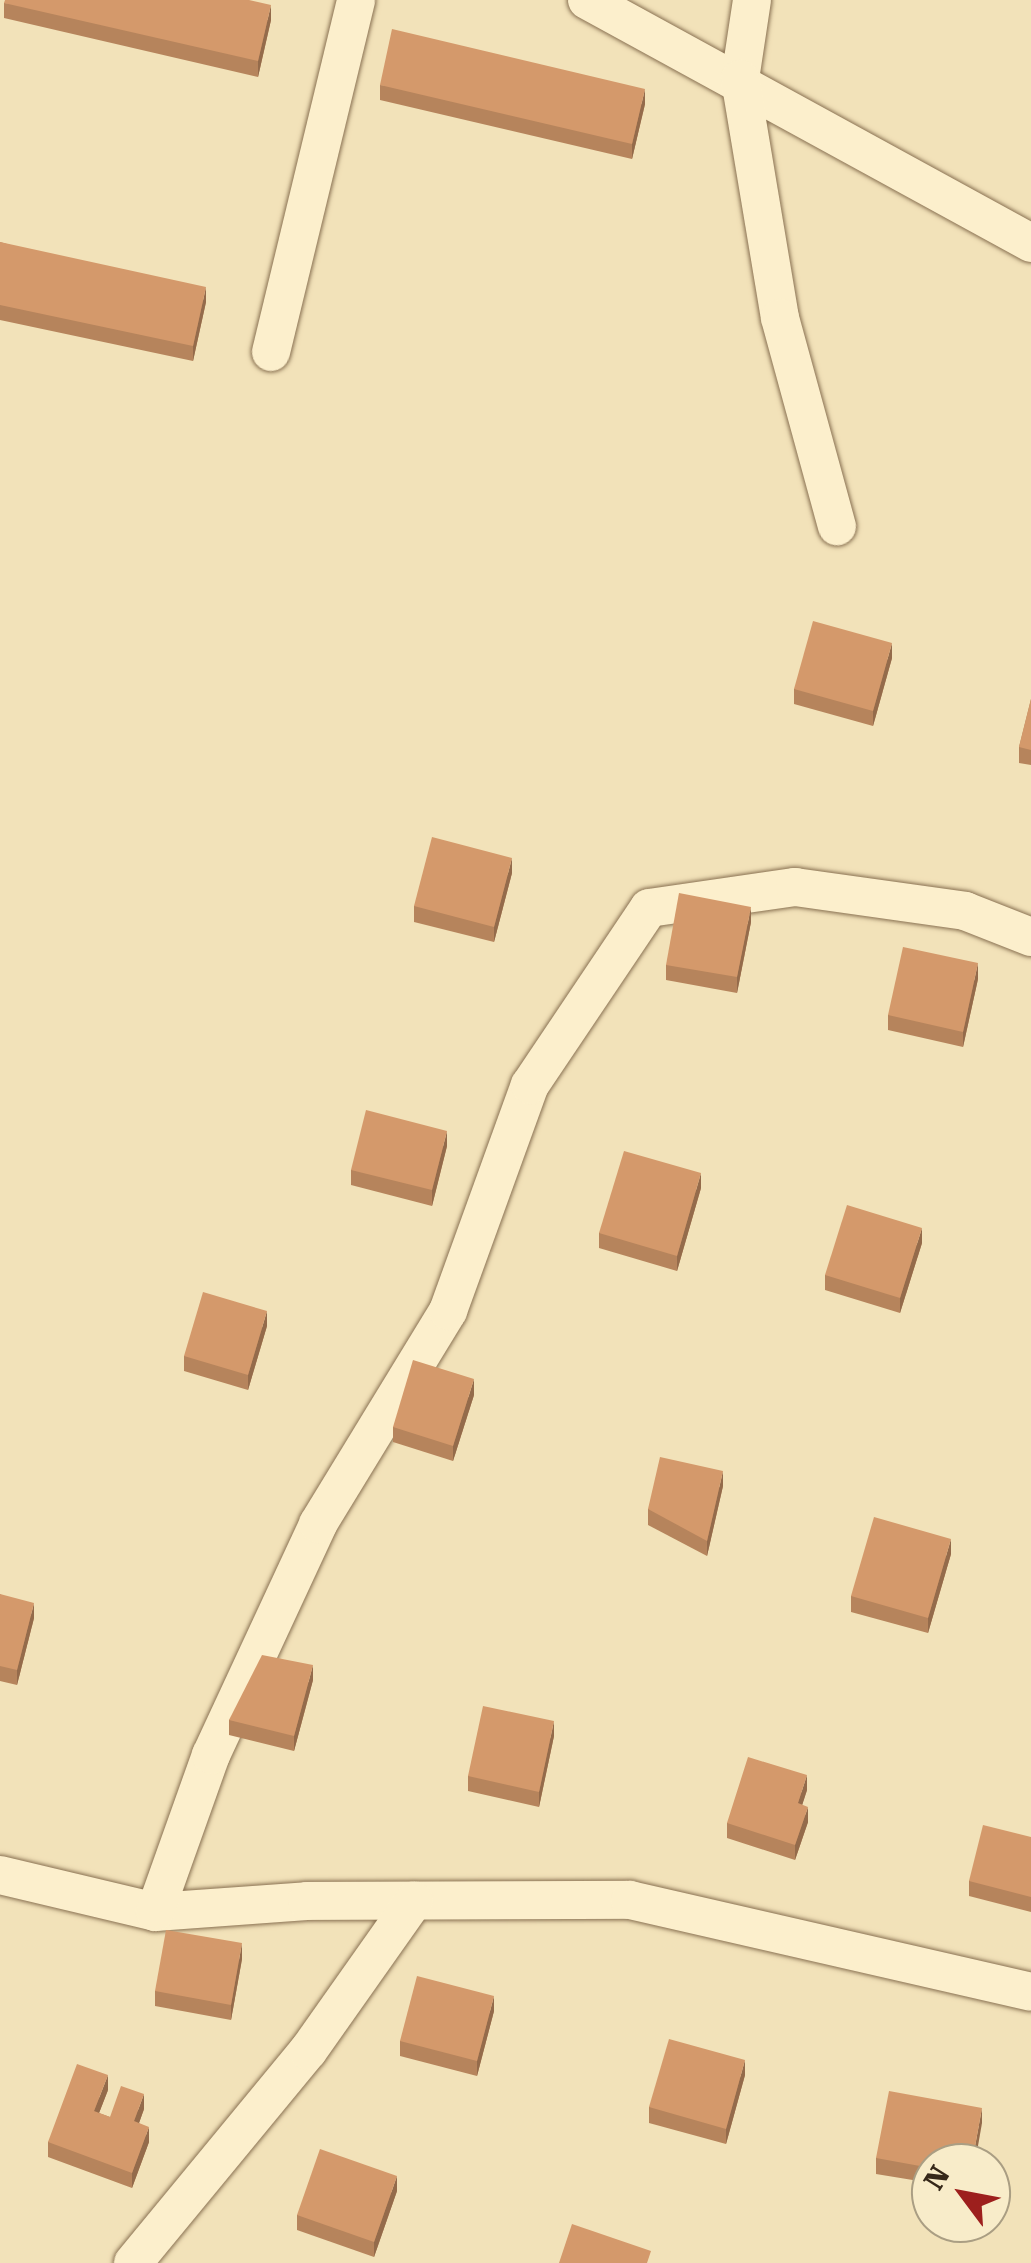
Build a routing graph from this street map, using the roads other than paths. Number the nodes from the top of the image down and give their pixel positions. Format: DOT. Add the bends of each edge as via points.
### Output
graph roads {
  1 [pos="356,0"];
  2 [pos="587,0"];
  3 [pos="752,0"];
  4 [pos="740,79"];
  5 [pos="1031,243"];
  6 [pos="270,352"];
  7 [pos="837,526"];
  8 [pos="1031,938"];
  9 [pos="0,1875"];
  10 [pos="414,1901"];
  11 [pos="155,1912"];
  12 [pos="1031,1992"];
  13 [pos="133,2263"];
  1 -- 6 [label="street"];
  2 -- 4 [label="street"];
  3 -- 4 [label="street"];
  4 -- 5 [label="street"];
  4 -- 7 [label="street" via="780,318"];
  8 -- 11 [label="street" via="965,911 795,887 650,908 530,1085 448,1311 318,1524 211,1755"];
  9 -- 11 [label="street"];
  10 -- 11 [label="street"];
  10 -- 12 [label="street" via="630,1900"];
  10 -- 13 [label="street" via="308,2051"];
}
